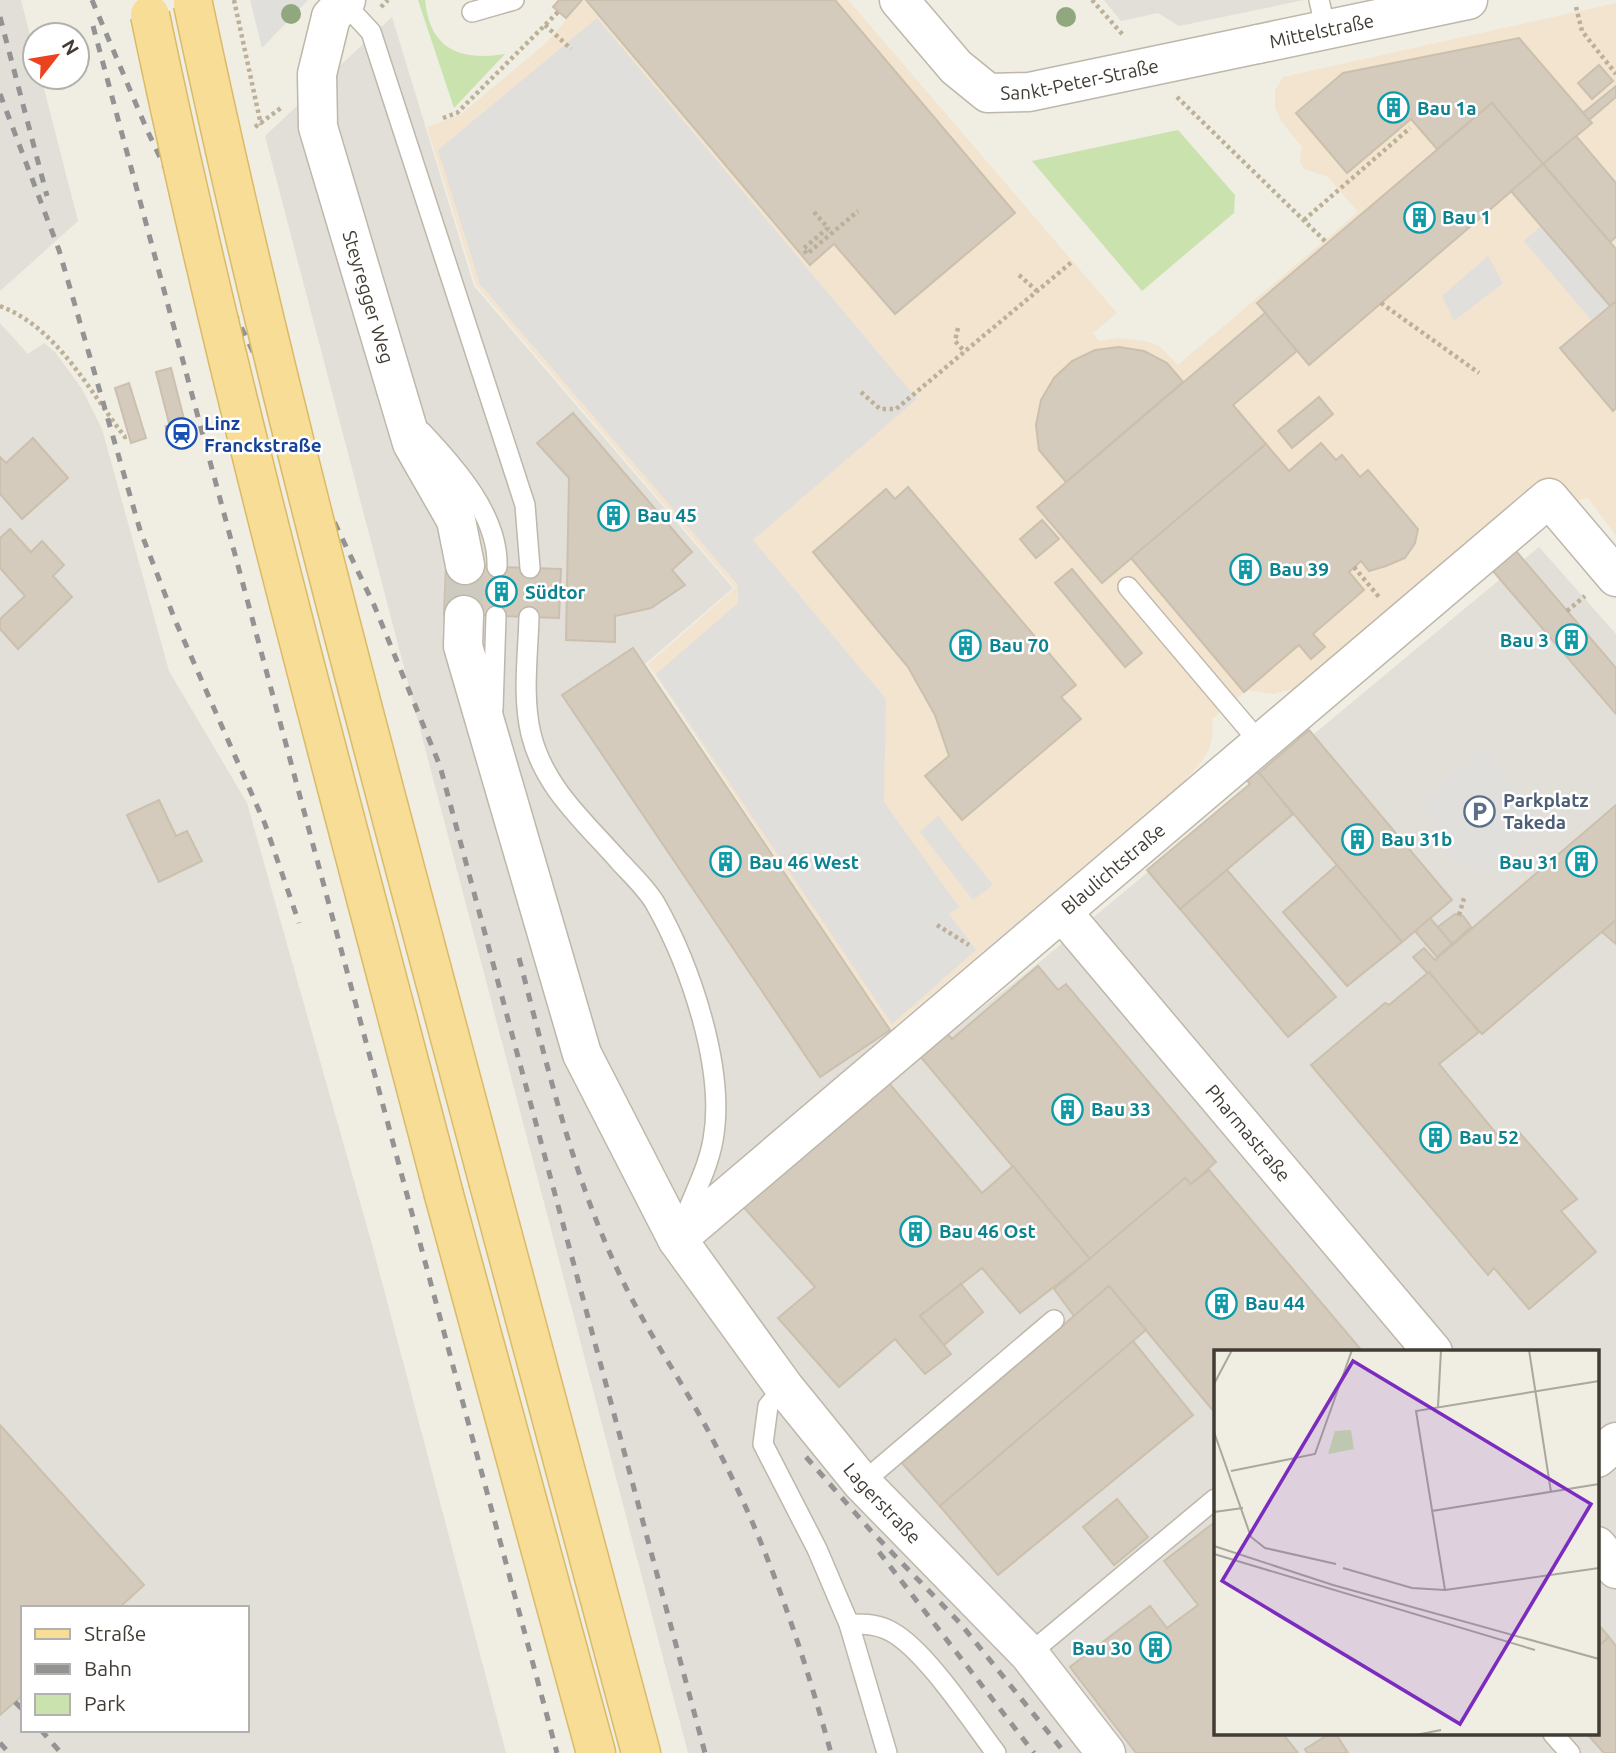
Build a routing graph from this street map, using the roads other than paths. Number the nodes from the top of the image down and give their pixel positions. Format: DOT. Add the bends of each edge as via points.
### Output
graph roads {
  1 [pos="514,0"];
  2 [pos="899,0"];
  3 [pos="1468,0"];
  4 [pos="193,2"];
  5 [pos="472,4"];
  6 [pos="148,7"];
  7 [pos="340,7"];
  8 [pos="1322,15"];
  9 [pos="1258,44"];
  10 [pos="481,566"];
  11 [pos="530,568"];
  12 [pos="1616,577"];
  13 [pos="1128,587"];
  14 [pos="480,615"];
  15 [pos="529,617"];
  16 [pos="1261,744"];
  17 [pos="1062,912"];
  18 [pos="677,1239"];
  19 [pos="1054,1320"];
  20 [pos="1431,1350"];
  21 [pos="784,1387"];
  22 [pos="1616,1442"];
  23 [pos="1598,1457"];
  24 [pos="862,1483"];
  25 [pos="1214,1500"];
  26 [pos="1598,1547"];
  27 [pos="1616,1569"];
  28 [pos="849,1624"];
  29 [pos="1029,1654"];
  30 [pos="1555,1736"];
  31 [pos="596,1753"];
  32 [pos="641,1753"];
  33 [pos="887,1753"];
  34 [pos="996,1753"];
  35 [pos="1105,1753"];
  36 [pos="1570,1753"];
  1 -- 5 [label="lane"];
  2 -- 9 [label="street, Sankt-Peter-Straße" via="956,67 988,93 1029,92"];
  3 -- 8 [label="street, Mittelstraße"];
  4 -- 32 [label="main road, bridge" via="232,186 337,616"];
  6 -- 31 [label="main road, bridge" via="190,205 289,613"];
  7 -- 10 [label="street, Steyregger Weg" via="317,74 318,127 412,443"];
  7 -- 11 [label="lane" via="371,32 525,505"];
  8 -- 9 [label="street, Mittelstraße"];
  12 -- 16 [label="street, Blaulichtstraße" via="1549,498"];
  13 -- 16 [label="lane"];
  14 -- 18 [label="street, Lagerstraße" via="463,646 582,1054"];
  15 -- 18 [label="lane" via="527,704 531,734 544,768 570,810 653,900 680,953 715,1066 713,1142"];
  16 -- 17 [label="street, Blaulichtstraße"];
  17 -- 18 [label="street, Blaulichtstraße"];
  17 -- 20 [label="street, Pharmastraße"];
  18 -- 21 [label="street, Lagerstraße"];
  19 -- 24 [label="lane"];
  21 -- 24 [label="street, Lagerstraße"];
  21 -- 28 [label="lane" via="768,1406 763,1444"];
  22 -- 23 [label="street"];
  24 -- 29 [label="street, Lagerstraße"];
  25 -- 29 [label="lane"];
  26 -- 27 [label="street"];
  28 -- 33 [label="lane"];
  28 -- 34 [label="lane" via="873,1624 894,1632 924,1660"];
  29 -- 35 [label="street, Lagerstraße"];
  30 -- 36 [label="lane"];
}
